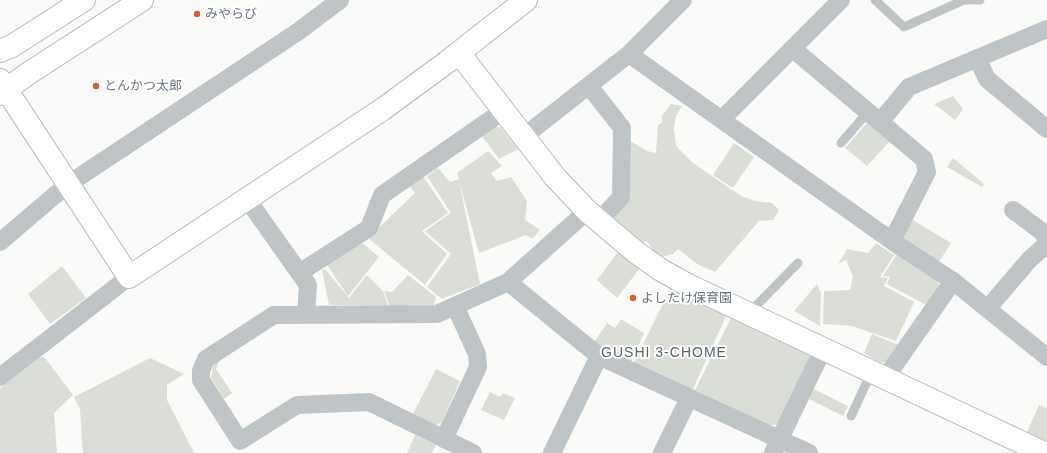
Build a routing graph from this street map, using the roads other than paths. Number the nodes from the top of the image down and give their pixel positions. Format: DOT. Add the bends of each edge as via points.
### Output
graph roads {
  1 [pos="84,0"];
  2 [pos="142,0"];
  3 [pos="340,0"];
  4 [pos="526,0"];
  5 [pos="683,0"];
  6 [pos="841,0"];
  7 [pos="875,0"];
  8 [pos="980,0"];
  9 [pos="1047,29"];
  10 [pos="793,49"];
  11 [pos="0,51"];
  12 [pos="459,53"];
  13 [pos="629,54"];
  14 [pos="977,58"];
  15 [pos="588,86"];
  16 [pos="2,88"];
  17 [pos="503,111"];
  18 [pos="874,117"];
  19 [pos="722,119"];
  20 [pos="1047,129"];
  21 [pos="523,137"];
  22 [pos="841,143"];
  23 [pos="68,185"];
  24 [pos="247,199"];
  25 [pos="1013,210"];
  26 [pos="593,216"];
  27 [pos="1047,238"];
  28 [pos="892,241"];
  29 [pos="0,242"];
  30 [pos="1047,244"];
  31 [pos="798,263"];
  32 [pos="299,274"];
  33 [pos="129,277"];
  34 [pos="953,281"];
  35 [pos="508,282"];
  36 [pos="454,306"];
  37 [pos="988,308"];
  38 [pos="748,314"];
  39 [pos="306,315"];
  40 [pos="823,349"];
  41 [pos="599,356"];
  42 [pos="1047,357"];
  43 [pos="879,374"];
  44 [pos="0,377"];
  45 [pos="689,398"];
  46 [pos="851,416"];
  47 [pos="444,440"];
  48 [pos="776,446"];
  49 [pos="473,453"];
  50 [pos="552,453"];
  51 [pos="662,453"];
  52 [pos="809,453"];
  53 [pos="1044,453"];
  1 -- 11 [label="main road"];
  2 -- 16 [label="main road"];
  3 -- 23 [label="street" via="299,31"];
  4 -- 12 [label="main road"];
  5 -- 13 [label="street"];
  6 -- 10 [label="street"];
  7 -- 8 [label="lane" via="904,27 964,0"];
  9 -- 14 [label="street"];
  10 -- 18 [label="street"];
  10 -- 19 [label="street"];
  12 -- 17 [label="main road"];
  12 -- 24 [label="main road" via="378,112"];
  13 -- 15 [label="street"];
  13 -- 19 [label="street"];
  14 -- 18 [label="street" via="909,87"];
  14 -- 20 [label="street" via="987,79"];
  15 -- 21 [label="street"];
  15 -- 26 [label="street" via="622,128 621,197"];
  16 -- 23 [label="main road"];
  17 -- 21 [label="main road"];
  17 -- 32 [label="street" via="382,196 369,228"];
  18 -- 22 [label="lane"];
  18 -- 28 [label="street" via="924,159 927,172"];
  19 -- 28 [label="street"];
  21 -- 26 [label="main road" via="555,177"];
  23 -- 29 [label="street"];
  23 -- 33 [label="main road"];
  24 -- 32 [label="street"];
  24 -- 33 [label="main road"];
  25 -- 27 [label="street"];
  26 -- 35 [label="street"];
  26 -- 38 [label="main road" via="660,270"];
  28 -- 34 [label="street"];
  30 -- 37 [label="street" via="1029,260"];
  31 -- 38 [label="lane"];
  32 -- 39 [label="street" via="308,285"];
  33 -- 44 [label="street"];
  34 -- 37 [label="street"];
  34 -- 43 [label="street"];
  35 -- 36 [label="street"];
  35 -- 41 [label="street"];
  36 -- 39 [label="street" via="437,314"];
  36 -- 47 [label="street" via="477,354 478,367"];
  37 -- 42 [label="street"];
  38 -- 40 [label="main road"];
  39 -- 47 [label="street" via="274,315 206,359 201,371 201,380 240,441 298,405 369,402"];
  40 -- 43 [label="main road"];
  40 -- 48 [label="street"];
  41 -- 45 [label="street"];
  41 -- 50 [label="street"];
  43 -- 46 [label="lane"];
  43 -- 53 [label="main road"];
  45 -- 48 [label="street"];
  45 -- 51 [label="street"];
  47 -- 49 [label="street"];
  48 -- 52 [label="street"];
}
